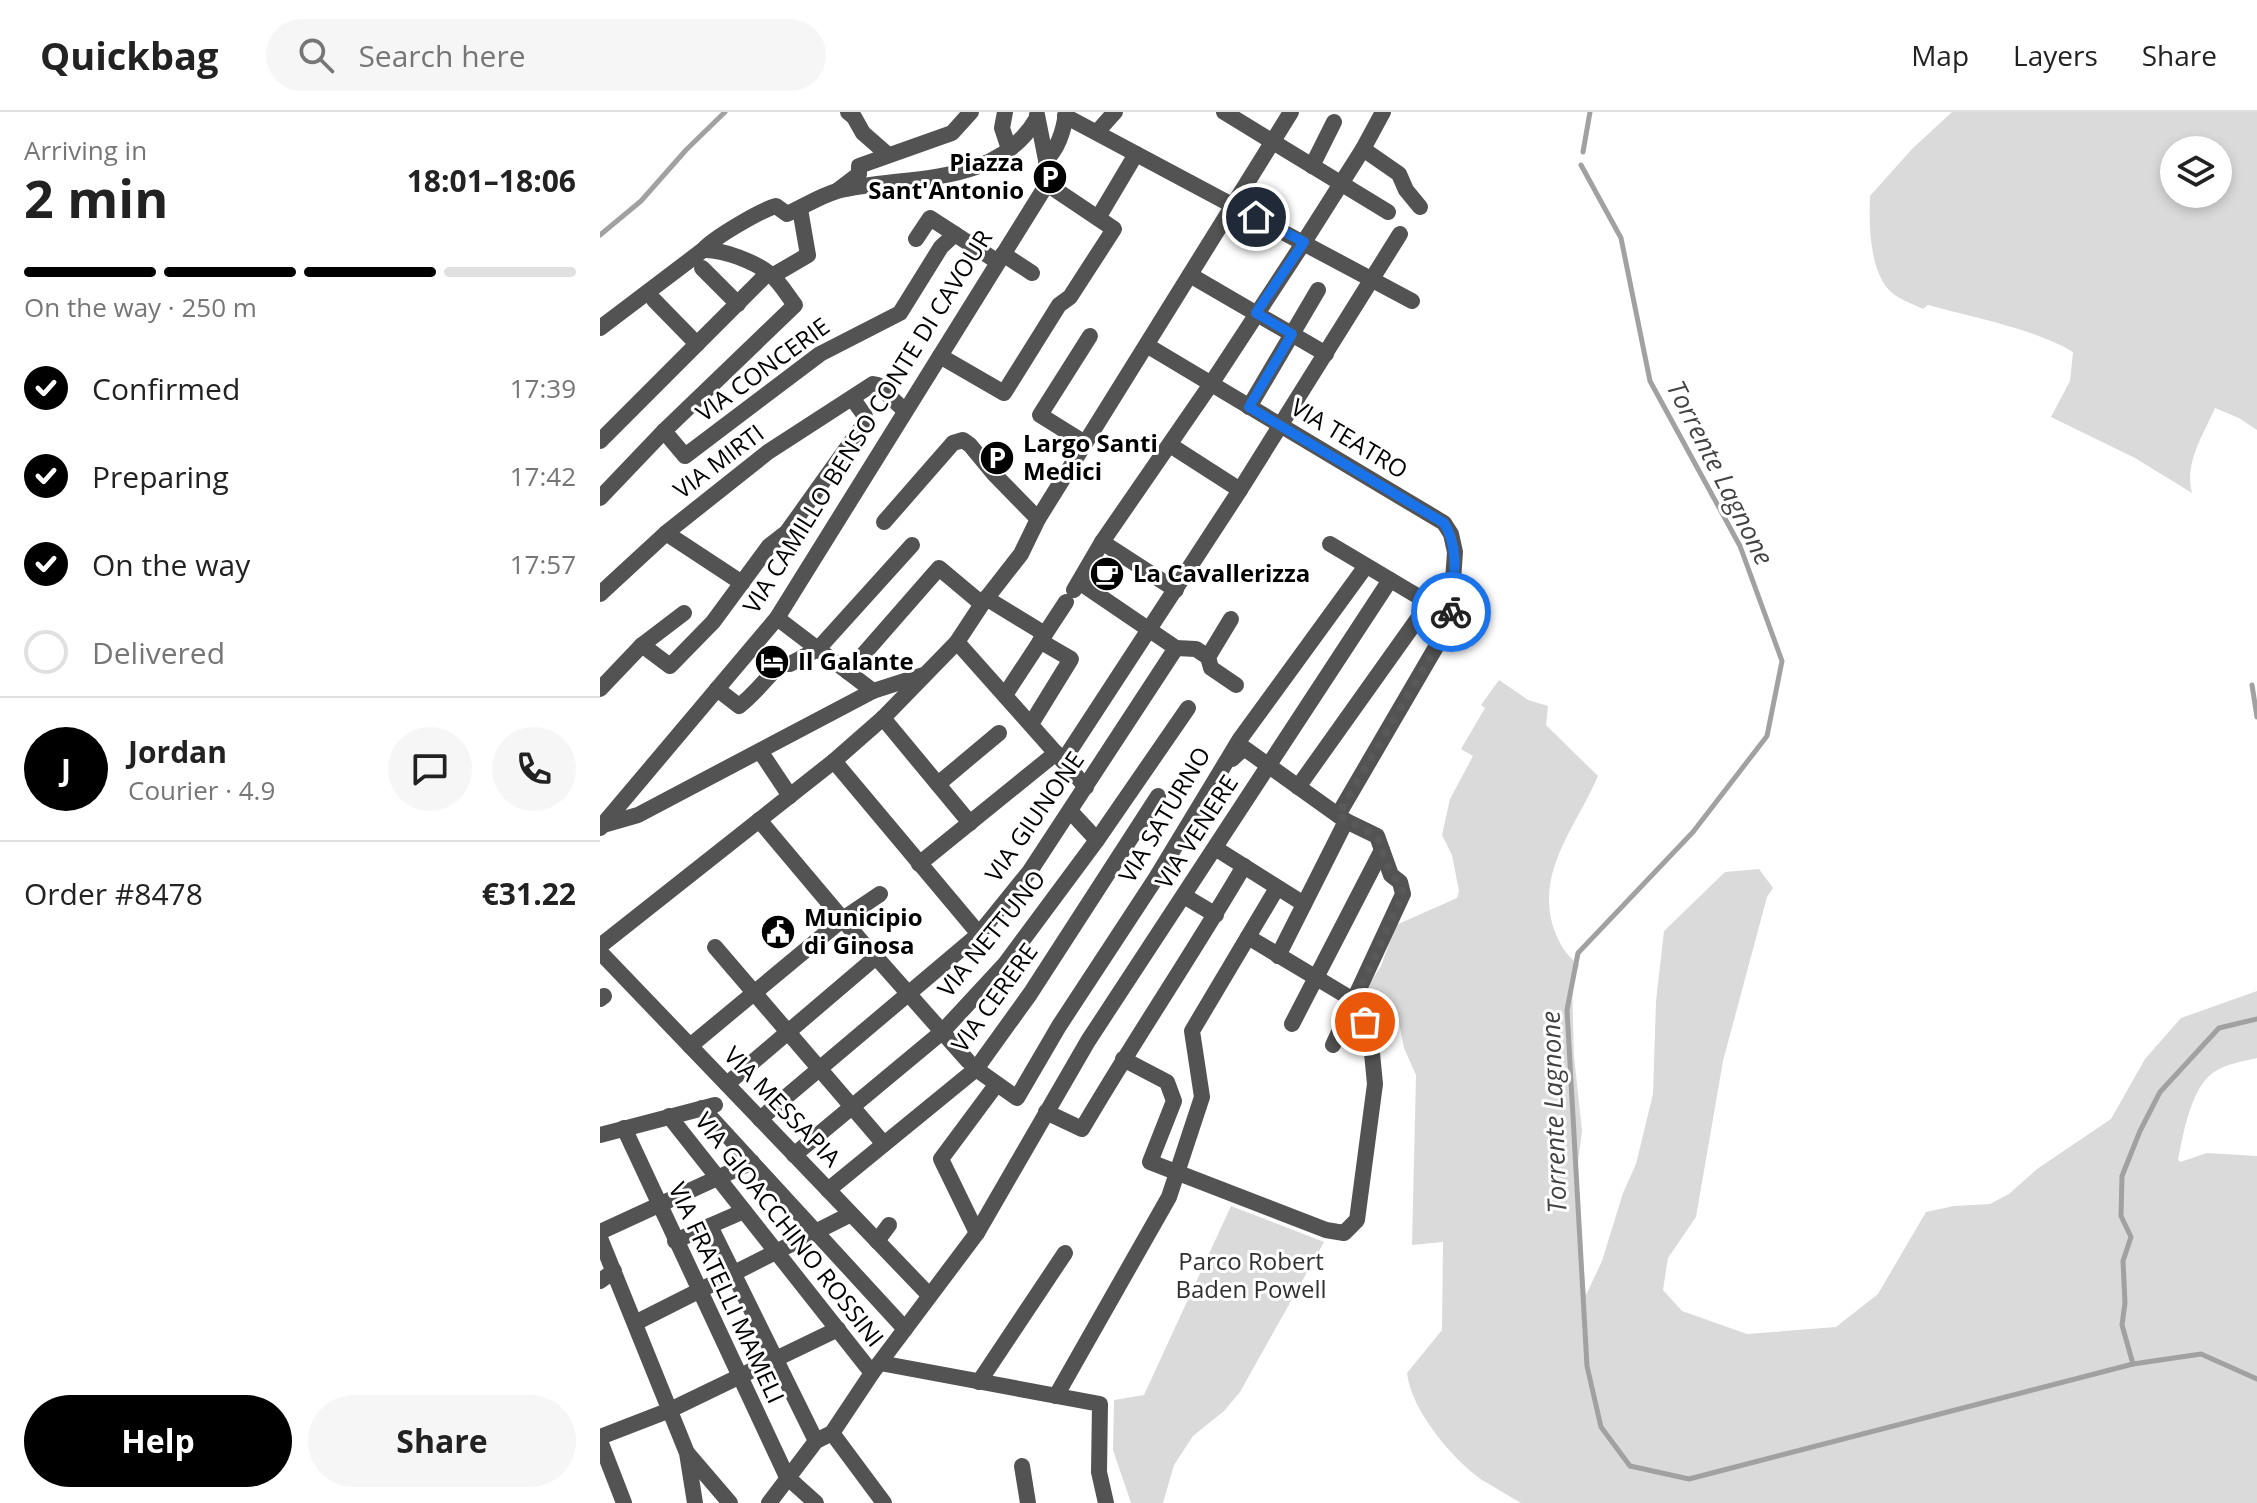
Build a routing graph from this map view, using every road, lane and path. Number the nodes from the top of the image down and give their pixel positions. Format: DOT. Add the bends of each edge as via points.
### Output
graph roads {
  1 [pos="848,112"];
  2 [pos="971,112"];
  3 [pos="1005,112"];
  4 [pos="1115,112"];
  5 [pos="1224,112"];
  6 [pos="1291,112"];
  7 [pos="1383,112"];
  8 [pos="1066,114"];
  9 [pos="1037,115"];
  10 [pos="1334,122"];
  11 [pos="1097,132"];
  12 [pos="1273,141"];
  13 [pos="1009,149"];
  14 [pos="1363,149"];
  15 [pos="887,154"];
  16 [pos="1136,154"];
  17 [pos="1312,166"];
  18 [pos="1045,171"];
  19 [pos="1340,183"];
  20 [pos="836,192"];
  21 [pos="1232,205"];
  22 [pos="1420,207"];
  23 [pos="800,209"];
  24 [pos="1388,212"];
  25 [pos="1098,218"];
  26 [pos="955,234"];
  27 [pos="1400,234"];
  28 [pos="916,239"];
  29 [pos="1304,242"];
  30 [pos="703,250"];
  31 [pos="1000,258"];
  32 [pos="702,268"];
  33 [pos="1032,273"];
  34 [pos="770,274"];
  35 [pos="1190,275"];
  36 [pos="1372,279"];
  37 [pos="1318,290"];
  38 [pos="654,300"];
  39 [pos="1412,301"];
  40 [pos="738,304"];
  41 [pos="1256,313"];
  42 [pos="600,328"];
  43 [pos="1292,334"];
  44 [pos="1090,336"];
  45 [pos="697,344"];
  46 [pos="1148,346"];
  47 [pos="1326,354"];
  48 [pos="940,356"];
  49 [pos="1211,384"];
  50 [pos="852,398"];
  51 [pos="1249,407"];
  52 [pos="905,411"];
  53 [pos="1281,426"];
  54 [pos="664,431"];
  55 [pos="600,441"];
  56 [pos="1085,443"];
  57 [pos="1170,445"];
  58 [pos="1240,490"];
  59 [pos="600,498"];
  60 [pos="1038,519"];
  61 [pos="884,522"];
  62 [pos="666,533"];
  63 [pos="1102,542"];
  64 [pos="1330,544"];
  65 [pos="912,545"];
  66 [pos="1366,566"];
  67 [pos="1390,580"];
  68 [pos="742,583"];
  69 [pos="1176,590"];
  70 [pos="1073,592"];
  71 [pos="600,594"];
  72 [pos="984,601"];
  73 [pos="1429,603"];
  74 [pos="684,613"];
  75 [pos="1451,616"];
  76 [pos="777,618"];
  77 [pos="1231,619"];
  78 [pos="1150,629"];
  79 [pos="1043,638"];
  80 [pos="957,642"];
  81 [pos="642,645"];
  82 [pos="1176,648"];
  83 [pos="818,649"];
  84 [pos="1208,657"];
  85 [pos="848,672"];
  86 [pos="924,674"];
  87 [pos="1236,685"];
  88 [pos="600,689"];
  89 [pos="717,689"];
  90 [pos="873,691"];
  91 [pos="1005,695"];
  92 [pos="1188,708"];
  93 [pos="883,718"];
  94 [pos="1031,724"];
  95 [pos="999,733"];
  96 [pos="760,751"];
  97 [pos="1060,757"];
  98 [pos="834,761"];
  99 [pos="1224,763"];
  100 [pos="1269,768"];
  101 [pos="938,784"];
  102 [pos="1086,787"];
  103 [pos="1298,787"];
  104 [pos="790,796"];
  105 [pos="1158,796"];
  106 [pos="1071,812"];
  107 [pos="1342,818"];
  108 [pos="759,820"];
  109 [pos="970,823"];
  110 [pos="601,827"];
  111 [pos="1097,840"];
  112 [pos="1215,848"];
  113 [pos="1382,850"];
  114 [pos="919,864"];
  115 [pos="1244,866"];
  116 [pos="1277,888"];
  117 [pos="880,894"];
  118 [pos="1184,896"];
  119 [pos="1304,904"];
  120 [pos="1216,915"];
  121 [pos="843,919"];
  122 [pos="979,934"];
  123 [pos="1248,937"];
  124 [pos="715,947"];
  125 [pos="600,949"];
  126 [pos="871,952"];
  127 [pos="1278,956"];
  128 [pos="1316,978"];
  129 [pos="755,992"];
  130 [pos="910,994"];
  131 [pos="1355,1001"];
  132 [pos="1292,1024"];
  133 [pos="942,1032"];
  134 [pos="790,1033"];
  135 [pos="1333,1045"];
  136 [pos="690,1046"];
  137 [pos="1123,1059"];
  138 [pos="972,1065"];
  139 [pos="820,1069"];
  140 [pos="727,1084"];
  141 [pos="996,1085"];
  142 [pos="853,1107"];
  143 [pos="1046,1112"];
  144 [pos="669,1116"];
  145 [pos="760,1119"];
  146 [pos="624,1128"];
  147 [pos="600,1135"];
  148 [pos="884,1144"];
  149 [pos="794,1155"];
  150 [pos="752,1162"];
  151 [pos="1179,1173"];
  152 [pos="717,1178"];
  153 [pos="828,1190"];
  154 [pos="658,1205"];
  155 [pos="744,1211"];
  156 [pos="851,1214"];
  157 [pos="889,1225"];
  158 [pos="710,1226"];
  159 [pos="816,1232"];
  160 [pos="977,1233"];
  161 [pos="600,1235"];
  162 [pos="675,1241"];
  163 [pos="877,1241"];
  164 [pos="776,1252"];
  165 [pos="1065,1253"];
  166 [pos="614,1271"];
  167 [pos="733,1273"];
  168 [pos="600,1281"];
  169 [pos="698,1291"];
  170 [pos="929,1295"];
  171 [pos="635,1323"];
  172 [pos="838,1329"];
  173 [pos="905,1329"];
  174 [pos="775,1358"];
  175 [pos="876,1368"];
  176 [pos="740,1378"];
  177 [pos="979,1382"];
  178 [pos="1056,1396"];
  179 [pos="670,1410"];
  180 [pos="832,1433"];
  181 [pos="600,1439"];
  182 [pos="816,1441"];
  183 [pos="687,1453"];
  184 [pos="1022,1466"];
  185 [pos="787,1477"];
  186 [pos="624,1503"];
  187 [pos="695,1503"];
  188 [pos="730,1503"];
  189 [pos="769,1503"];
  190 [pos="816,1503"];
  191 [pos="883,1503"];
  192 [pos="1028,1503"];
  193 [pos="1106,1503"];
  1 -- 15 [label="street"];
  2 -- 15 [label="street" via="952,133"];
  3 -- 13 [label="street" via="1002,128"];
  4 -- 11 [label="street"];
  5 -- 12 [label="street"];
  6 -- 12 [label="street"];
  7 -- 14 [label="street"];
  8 -- 11 [label="street"];
  8 -- 18 [label="street, VIA CAMILLO BENSO CONTE DI CAVOUR"];
  9 -- 13 [label="street" via="1026,136"];
  9 -- 18 [label="street"];
  10 -- 17 [label="street"];
  11 -- 16 [label="street"];
  12 -- 17 [label="street"];
  12 -- 21 [label="street"];
  13 -- 20 [label="street" via="946,176"];
  14 -- 19 [label="street"];
  14 -- 22 [label="street" via="1399,174"];
  15 -- 20 [label="street" via="859,166 859,174"];
  16 -- 21 [label="street"];
  16 -- 25 [label="street"];
  17 -- 19 [label="street"];
  18 -- 25 [label="street"];
  18 -- 31 [label="street, VIA CAMILLO BENSO CONTE DI CAVOUR"];
  19 -- 24 [label="street"];
  19 -- 29 [label="street"];
  20 -- 23 [label="street"];
  21 -- 29 [label="street"];
  21 -- 35 [label="street"];
  23 -- 30 [label="street" via="787,214 776,206 762,210"];
  23 -- 34 [label="street" via="808,255"];
  25 -- 48 [label="street" via="1114,229 1004,393"];
  26 -- 28 [label="street" via="930,218"];
  26 -- 31 [label="street"];
  26 -- 54 [label="street, VIA CONCERIE" via="941,247 900,313 820,354 685,456"];
  27 -- 36 [label="street"];
  29 -- 36 [label="street"];
  29 -- 41 [label="street"];
  30 -- 34 [label="street"];
  30 -- 42 [label="street"];
  31 -- 33 [label="street"];
  31 -- 48 [label="street, VIA CAMILLO BENSO CONTE DI CAVOUR"];
  32 -- 40 [label="street"];
  34 -- 40 [label="street"];
  34 -- 54 [label="street" via="795,305"];
  35 -- 41 [label="street"];
  35 -- 46 [label="street"];
  36 -- 39 [label="street"];
  36 -- 47 [label="street"];
  37 -- 43 [label="street"];
  38 -- 45 [label="street"];
  40 -- 45 [label="street"];
  41 -- 43 [label="street"];
  41 -- 49 [label="street"];
  43 -- 47 [label="street"];
  43 -- 51 [label="street"];
  44 -- 56 [label="street" via="1040,415"];
  45 -- 55 [label="street"];
  46 -- 49 [label="street, VIA TEATRO"];
  46 -- 56 [label="street"];
  47 -- 53 [label="street"];
  48 -- 52 [label="street, VIA CAMILLO BENSO CONTE DI CAVOUR"];
  49 -- 51 [label="street, VIA TEATRO"];
  49 -- 57 [label="street"];
  50 -- 52 [label="street, VIA MIRTI" via="878,385"];
  50 -- 62 [label="street, VIA MIRTI" via="768,452"];
  50 -- 68 [label="street" via="865,416 864,424 787,532 769,546"];
  51 -- 53 [label="street, VIA TEATRO"];
  52 -- 76 [label="street, VIA CAMILLO BENSO CONTE DI CAVOUR"];
  53 -- 58 [label="street"];
  53 -- 75 [label="street, VIA TEATRO" via="1444,523 1455,552"];
  54 -- 59 [label="street"];
  56 -- 60 [label="street"];
  57 -- 58 [label="street"];
  57 -- 63 [label="street"];
  58 -- 69 [label="street"];
  60 -- 61 [label="street" via="963,440 953,443"];
  60 -- 72 [label="street" via="1021,554"];
  62 -- 68 [label="street"];
  62 -- 71 [label="street, VIA MIRTI"];
  63 -- 69 [label="street"];
  63 -- 70 [label="street"];
  64 -- 66 [label="street"];
  65 -- 83 [label="street"];
  66 -- 67 [label="street"];
  66 -- 99 [label="street, VIA SATURNO"];
  67 -- 73 [label="street"];
  67 -- 100 [label="street, VIA VENERE"];
  68 -- 81 [label="street" via="670,666"];
  69 -- 78 [label="street"];
  70 -- 78 [label="street"];
  70 -- 79 [label="street"];
  72 -- 79 [label="street"];
  72 -- 80 [label="street"];
  72 -- 85 [label="street" via="939,568"];
  73 -- 75 [label="street"];
  73 -- 103 [label="street"];
  74 -- 81 [label="street"];
  75 -- 107 [label="street"];
  76 -- 83 [label="street"];
  76 -- 89 [label="street, VIA CAMILLO BENSO CONTE DI CAVOUR"];
  77 -- 84 [label="street"];
  78 -- 82 [label="street"];
  78 -- 97 [label="street"];
  79 -- 91 [label="street"];
  79 -- 94 [label="street" via="1071,659"];
  80 -- 86 [label="street"];
  80 -- 91 [label="street"];
  81 -- 88 [label="street"];
  82 -- 84 [label="street" via="1196,649"];
  82 -- 102 [label="street, VIA GIUNONE"];
  83 -- 85 [label="street"];
  83 -- 89 [label="street" via="781,664 739,706"];
  84 -- 87 [label="street" via="1211,668"];
  85 -- 90 [label="street"];
  86 -- 90 [label="street"];
  86 -- 93 [label="street"];
  89 -- 110 [label="street, VIA CAMILLO BENSO CONTE DI CAVOUR"];
  90 -- 96 [label="street"];
  91 -- 94 [label="street"];
  92 -- 111 [label="street, VIA NETTUNO"];
  93 -- 98 [label="street"];
  93 -- 101 [label="street"];
  94 -- 97 [label="street"];
  95 -- 101 [label="street"];
  96 -- 104 [label="street"];
  96 -- 110 [label="street" via="638,815"];
  97 -- 102 [label="street"];
  97 -- 109 [label="street"];
  98 -- 104 [label="street"];
  98 -- 114 [label="street"];
  99 -- 100 [label="street" via="1244,748"];
  99 -- 141 [label="street, VIA SATURNO" via="1017,1098"];
  100 -- 103 [label="street"];
  100 -- 112 [label="street, VIA VENERE"];
  101 -- 109 [label="street"];
  102 -- 106 [label="street, VIA GIUNONE"];
  103 -- 107 [label="street"];
  104 -- 108 [label="street"];
  105 -- 138 [label="street, VIA CERERE" via="1038,982"];
  106 -- 111 [label="street"];
  106 -- 122 [label="street, VIA GIUNONE"];
  107 -- 113 [label="street" via="1377,836"];
  107 -- 119 [label="street"];
  108 -- 121 [label="street"];
  108 -- 125 [label="street"];
  109 -- 114 [label="street"];
  111 -- 133 [label="street, VIA NETTUNO" via="1005,964"];
  112 -- 115 [label="street"];
  112 -- 118 [label="street, VIA VENERE"];
  113 -- 128 [label="street"];
  113 -- 131 [label="street" via="1403,894"];
  114 -- 122 [label="street"];
  115 -- 116 [label="street"];
  115 -- 120 [label="street"];
  116 -- 119 [label="street"];
  116 -- 123 [label="street"];
  117 -- 121 [label="street"];
  118 -- 120 [label="street"];
  118 -- 143 [label="street, VIA VENERE"];
  119 -- 127 [label="street"];
  120 -- 137 [label="street"];
  121 -- 126 [label="street"];
  121 -- 129 [label="street"];
  122 -- 130 [label="street, VIA GIUNONE"];
  123 -- 127 [label="street"];
  123 -- 151 [label="street" via="1192,1031 1202,1097"];
  124 -- 129 [label="street"];
  125 -- 136 [label="street, VIA MESSAPIA"];
  126 -- 130 [label="street"];
  126 -- 134 [label="street"];
  127 -- 128 [label="street"];
  128 -- 131 [label="street"];
  128 -- 132 [label="street"];
  129 -- 134 [label="street"];
  129 -- 136 [label="street"];
  130 -- 133 [label="street"];
  130 -- 139 [label="street, VIA GIUNONE"];
  131 -- 135 [label="street"];
  131 -- 151 [label="street" via="1371,1043 1375,1084 1357,1220 1344,1233"];
  133 -- 138 [label="street"];
  133 -- 142 [label="street, VIA NETTUNO"];
  134 -- 139 [label="street"];
  134 -- 140 [label="street"];
  136 -- 140 [label="street, VIA MESSAPIA"];
  137 -- 143 [label="street" via="1082,1129"];
  137 -- 151 [label="street" via="1167,1082 1174,1101 1150,1162"];
  138 -- 141 [label="street"];
  138 -- 148 [label="street, VIA CERERE"];
  139 -- 142 [label="street"];
  139 -- 145 [label="street, VIA GIUNONE"];
  140 -- 145 [label="street, VIA MESSAPIA"];
  141 -- 160 [label="street" via="941,1159"];
  142 -- 148 [label="street"];
  142 -- 149 [label="street, VIA NETTUNO"];
  143 -- 160 [label="street, VIA VENERE"];
  144 -- 146 [label="street"];
  144 -- 150 [label="street" via="708,1106"];
  144 -- 152 [label="street, VIA GIOACCHINO ROSSINI"];
  145 -- 149 [label="street, VIA MESSAPIA"];
  146 -- 147 [label="street"];
  146 -- 154 [label="street, VIA FRATELLI MAMELI"];
  148 -- 153 [label="street, VIA CERERE"];
  149 -- 153 [label="street, VIA MESSAPIA"];
  150 -- 152 [label="street"];
  150 -- 159 [label="street"];
  151 -- 178 [label="street"];
  152 -- 154 [label="street"];
  152 -- 155 [label="street, VIA GIOACCHINO ROSSINI"];
  153 -- 156 [label="street, VIA MESSAPIA"];
  154 -- 161 [label="street"];
  154 -- 162 [label="street, VIA FRATELLI MAMELI"];
  155 -- 158 [label="street"];
  155 -- 164 [label="street, VIA GIOACCHINO ROSSINI"];
  156 -- 159 [label="street"];
  156 -- 163 [label="street, VIA MESSAPIA"];
  157 -- 163 [label="street"];
  158 -- 162 [label="street"];
  158 -- 167 [label="street"];
  159 -- 164 [label="street"];
  159 -- 173 [label="street"];
  160 -- 170 [label="street, VIA VENERE"];
  161 -- 166 [label="street"];
  162 -- 169 [label="street, VIA FRATELLI MAMELI"];
  163 -- 170 [label="street, VIA MESSAPIA"];
  164 -- 167 [label="street"];
  164 -- 172 [label="street, VIA GIOACCHINO ROSSINI"];
  165 -- 177 [label="street"];
  166 -- 168 [label="street"];
  166 -- 171 [label="street"];
  167 -- 169 [label="street"];
  167 -- 174 [label="street"];
  169 -- 171 [label="street"];
  169 -- 176 [label="street, VIA FRATELLI MAMELI"];
  170 -- 173 [label="street, VIA VENERE"];
  171 -- 179 [label="street"];
  172 -- 174 [label="street"];
  172 -- 175 [label="street, VIA GIOACCHINO ROSSINI"];
  173 -- 175 [label="street, VIA VENERE"];
  174 -- 176 [label="street"];
  174 -- 182 [label="street"];
  175 -- 177 [label="street"];
  175 -- 180 [label="street, VIA VENERE"];
  176 -- 179 [label="street"];
  176 -- 185 [label="street, VIA FRATELLI MAMELI"];
  177 -- 178 [label="street"];
  178 -- 193 [label="street" via="1100,1404 1099,1472"];
  179 -- 181 [label="street"];
  179 -- 183 [label="street"];
  180 -- 182 [label="street"];
  180 -- 191 [label="street"];
  181 -- 186 [label="street"];
  182 -- 185 [label="street"];
  183 -- 187 [label="street"];
  183 -- 188 [label="street"];
  184 -- 192 [label="street"];
  185 -- 189 [label="street"];
  185 -- 190 [label="street"];
}
